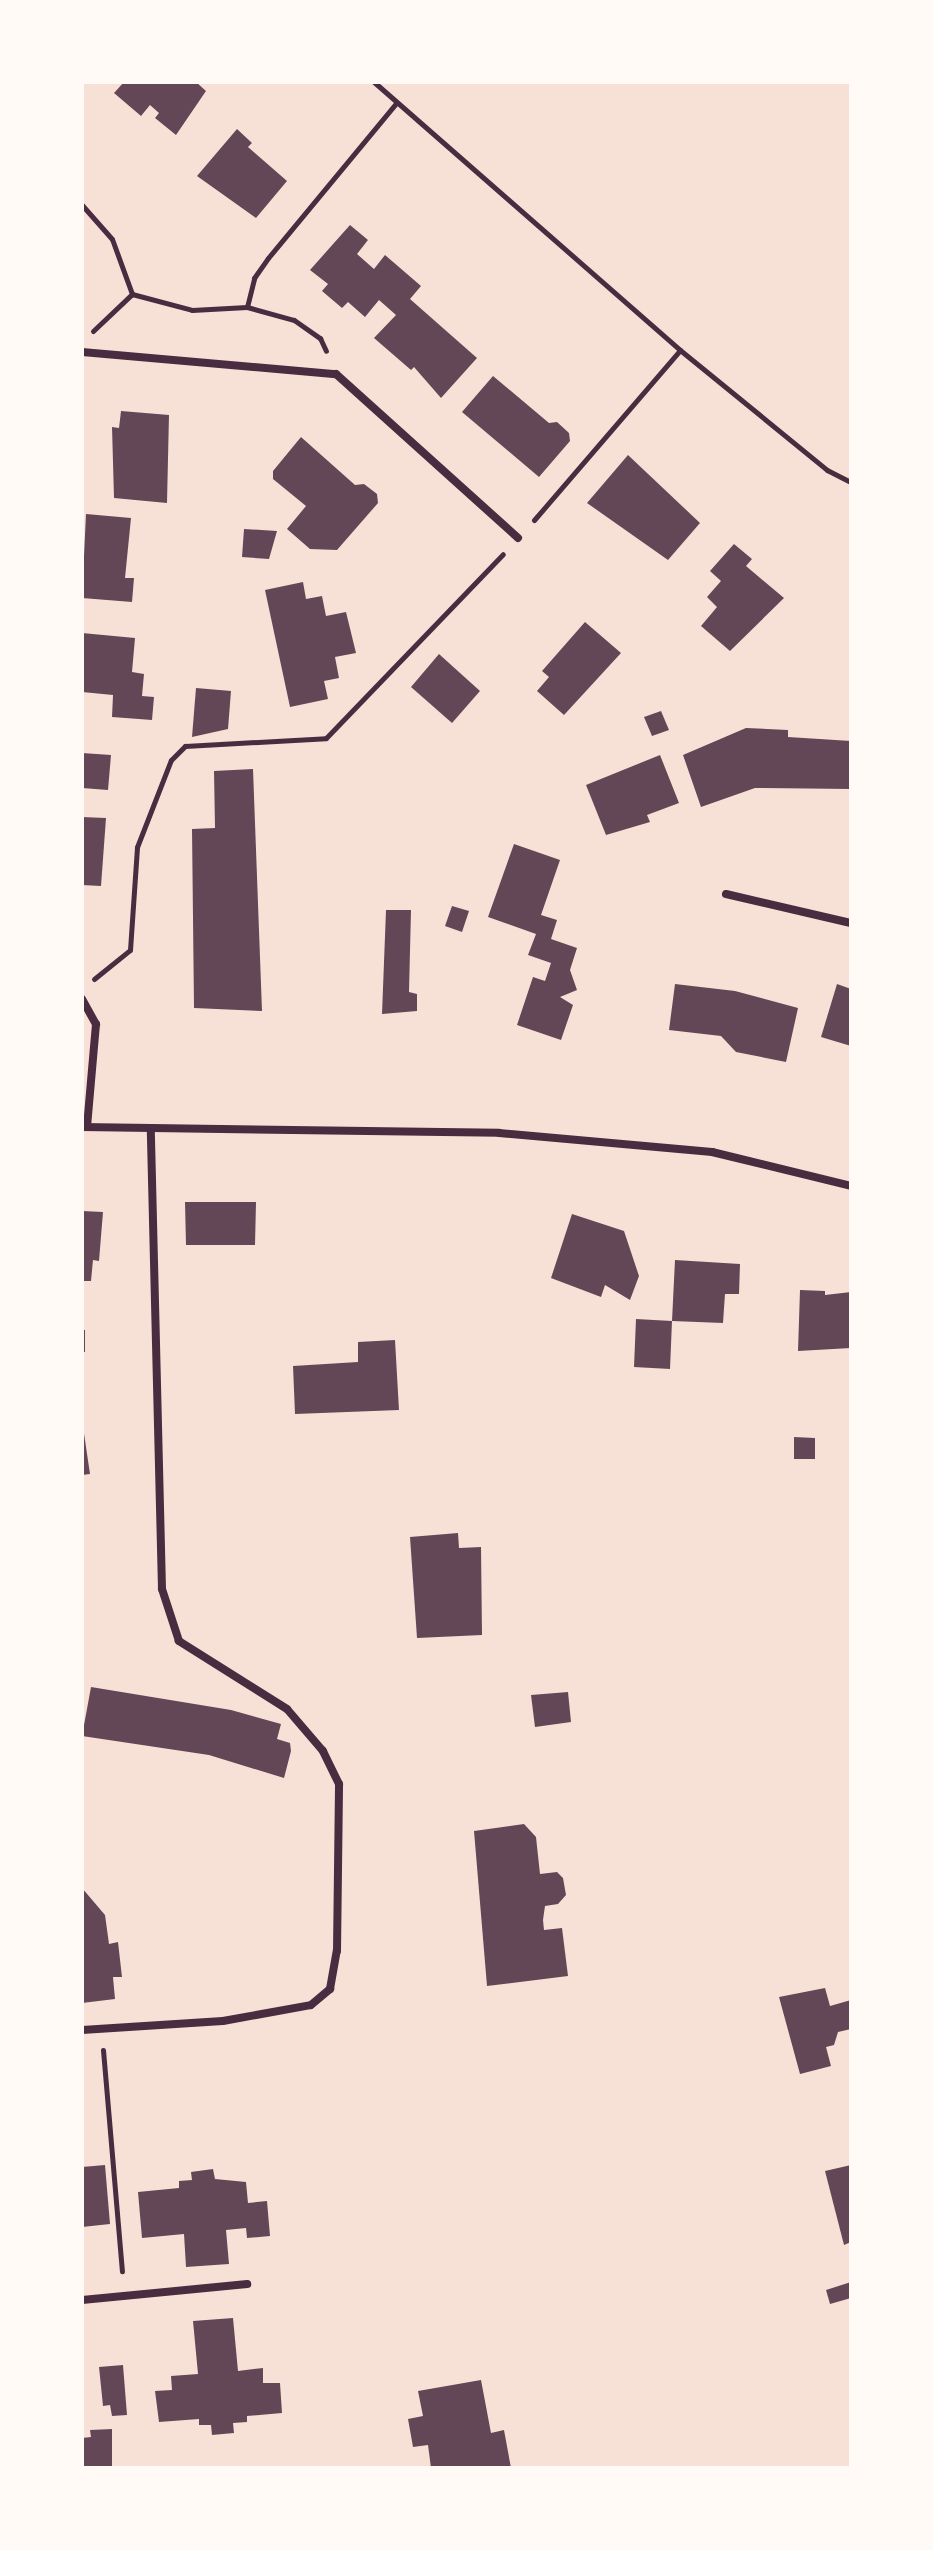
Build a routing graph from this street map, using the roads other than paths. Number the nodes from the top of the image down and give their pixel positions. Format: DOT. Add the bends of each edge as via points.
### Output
graph roads {
  1 [pos="83,352"];
  2 [pos="518,538"];
  3 [pos="726,894"];
  4 [pos="851,923"];
  5 [pos="82,999"];
  6 [pos="85,1127"];
  7 [pos="151,1129"];
  8 [pos="851,1186"];
  9 [pos="82,2030"];
  10 [pos="247,2284"];
  11 [pos="82,2300"];
  1 -- 2 [label="street" via="336,374"];
  3 -- 4 [label="street"];
  5 -- 6 [label="street" via="96,1024"];
  6 -- 7 [label="street"];
  7 -- 8 [label="street" via="499,1133 712,1152"];
  7 -- 9 [label="street" via="162,1589 179,1641 287,1709 323,1751 339,1784 337,1951 330,1989 311,2005 223,2021"];
  10 -- 11 [label="street"];
}
